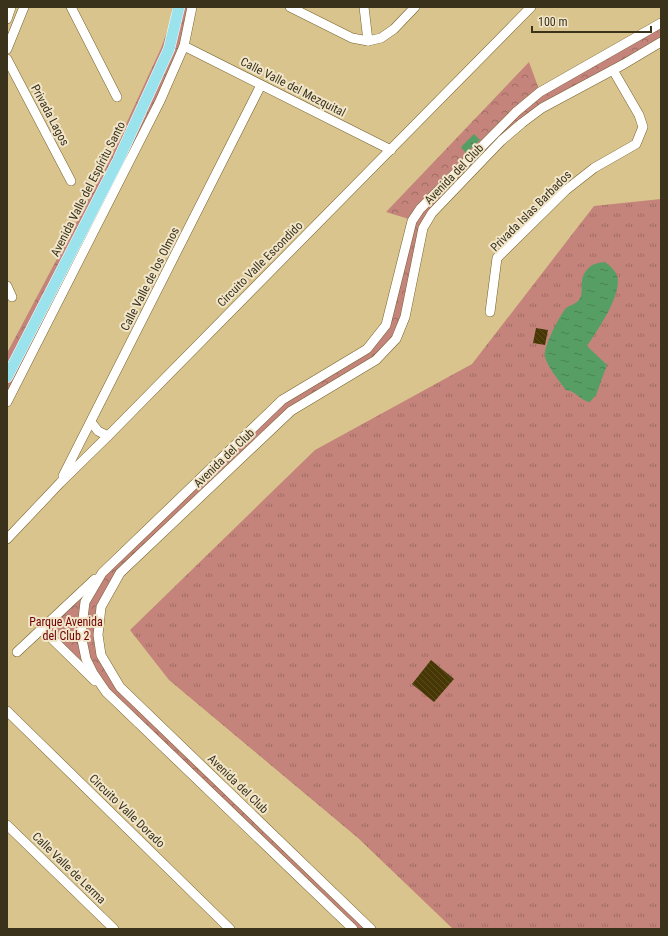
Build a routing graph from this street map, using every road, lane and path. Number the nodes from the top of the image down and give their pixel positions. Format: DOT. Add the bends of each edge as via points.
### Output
graph roads {
  1 [pos="11,7"];
  2 [pos="24,7"];
  3 [pos="71,7"];
  4 [pos="179,7"];
  5 [pos="192,7"];
  6 [pos="290,7"];
  7 [pos="364,7"];
  8 [pos="415,7"];
  9 [pos="531,7"];
  10 [pos="7,18"];
  11 [pos="661,23"];
  12 [pos="368,41"];
  13 [pos="661,42"];
  14 [pos="184,46"];
  15 [pos="7,49"];
  16 [pos="7,59"];
  17 [pos="613,70"];
  18 [pos="261,86"];
  19 [pos="117,97"];
  20 [pos="391,150"];
  21 [pos="71,181"];
  22 [pos="434,195"];
  23 [pos="442,203"];
  24 [pos="7,286"];
  25 [pos="12,297"];
  26 [pos="490,312"];
  27 [pos="7,377"];
  28 [pos="7,402"];
  29 [pos="91,422"];
  30 [pos="108,436"];
  31 [pos="60,483"];
  32 [pos="7,539"];
  33 [pos="111,564"];
  34 [pos="102,573"];
  35 [pos="120,573"];
  36 [pos="42,629"];
  37 [pos="17,652"];
  38 [pos="106,692"];
  39 [pos="7,711"];
  40 [pos="7,825"];
  41 [pos="114,929"];
  42 [pos="230,929"];
  43 [pos="353,929"];
  44 [pos="372,929"];
  1 -- 10 [label="street"];
  2 -- 15 [label="street"];
  3 -- 19 [label="street"];
  4 -- 27 [label="main road, Avenida Valle del Espíritu Santo" via="169,50 118,161"];
  5 -- 14 [label="street"];
  6 -- 12 [label="street" via="352,38"];
  7 -- 12 [label="street"];
  8 -- 12 [label="street" via="394,29 381,38"];
  9 -- 20 [label="street, Circuito Valle Escondido"];
  11 -- 22 [label="street, Avenida del Club" via="540,92 516,112"];
  13 -- 17 [label="street, Avenida del Club"];
  14 -- 18 [label="street, Calle Valle del Mezquital"];
  14 -- 28 [label="street" via="153,115"];
  16 -- 21 [label="street, Privada Lagos"];
  17 -- 23 [label="street, Avenida del Club" via="542,108 501,141"];
  17 -- 26 [label="street, Privada Islas Barbados" via="639,115 643,127 636,144 594,168 566,190 498,258"];
  18 -- 20 [label="street, Calle Valle del Mezquital"];
  18 -- 29 [label="street, Calle Valle de los Olmos"];
  20 -- 30 [label="street, Circuito Valle Escondido"];
  22 -- 23 [label="street"];
  22 -- 33 [label="street, Avenida del Club" via="412,220 386,325 367,349 282,400"];
  23 -- 35 [label="street, Avenida del Club" via="423,228 405,317 396,339 376,360 291,411"];
  24 -- 25 [label="street"];
  29 -- 30 [label="street" via="98,431"];
  29 -- 31 [label="street, Calle Valle de los Olmos"];
  30 -- 31 [label="street, Circuito Valle Escondido"];
  31 -- 32 [label="street, Circuito Valle Escondido"];
  33 -- 34 [label="street, Avenida del Club"];
  33 -- 35 [label="street"];
  34 -- 36 [label="street, Avenida del Club"];
  34 -- 38 [label="street, Avenida del Club" via="85,602 81,635 86,659"];
  35 -- 44 [label="street, Avenida del Club" via="101,607 98,635 101,655 120,687"];
  36 -- 37 [label="street, Avenida del Club"];
  36 -- 38 [label="street, Avenida del Club"];
  38 -- 43 [label="street, Avenida del Club"];
  39 -- 42 [label="street, Circuito Valle Dorado"];
  40 -- 41 [label="street, Calle Valle de Lerma"];
}
